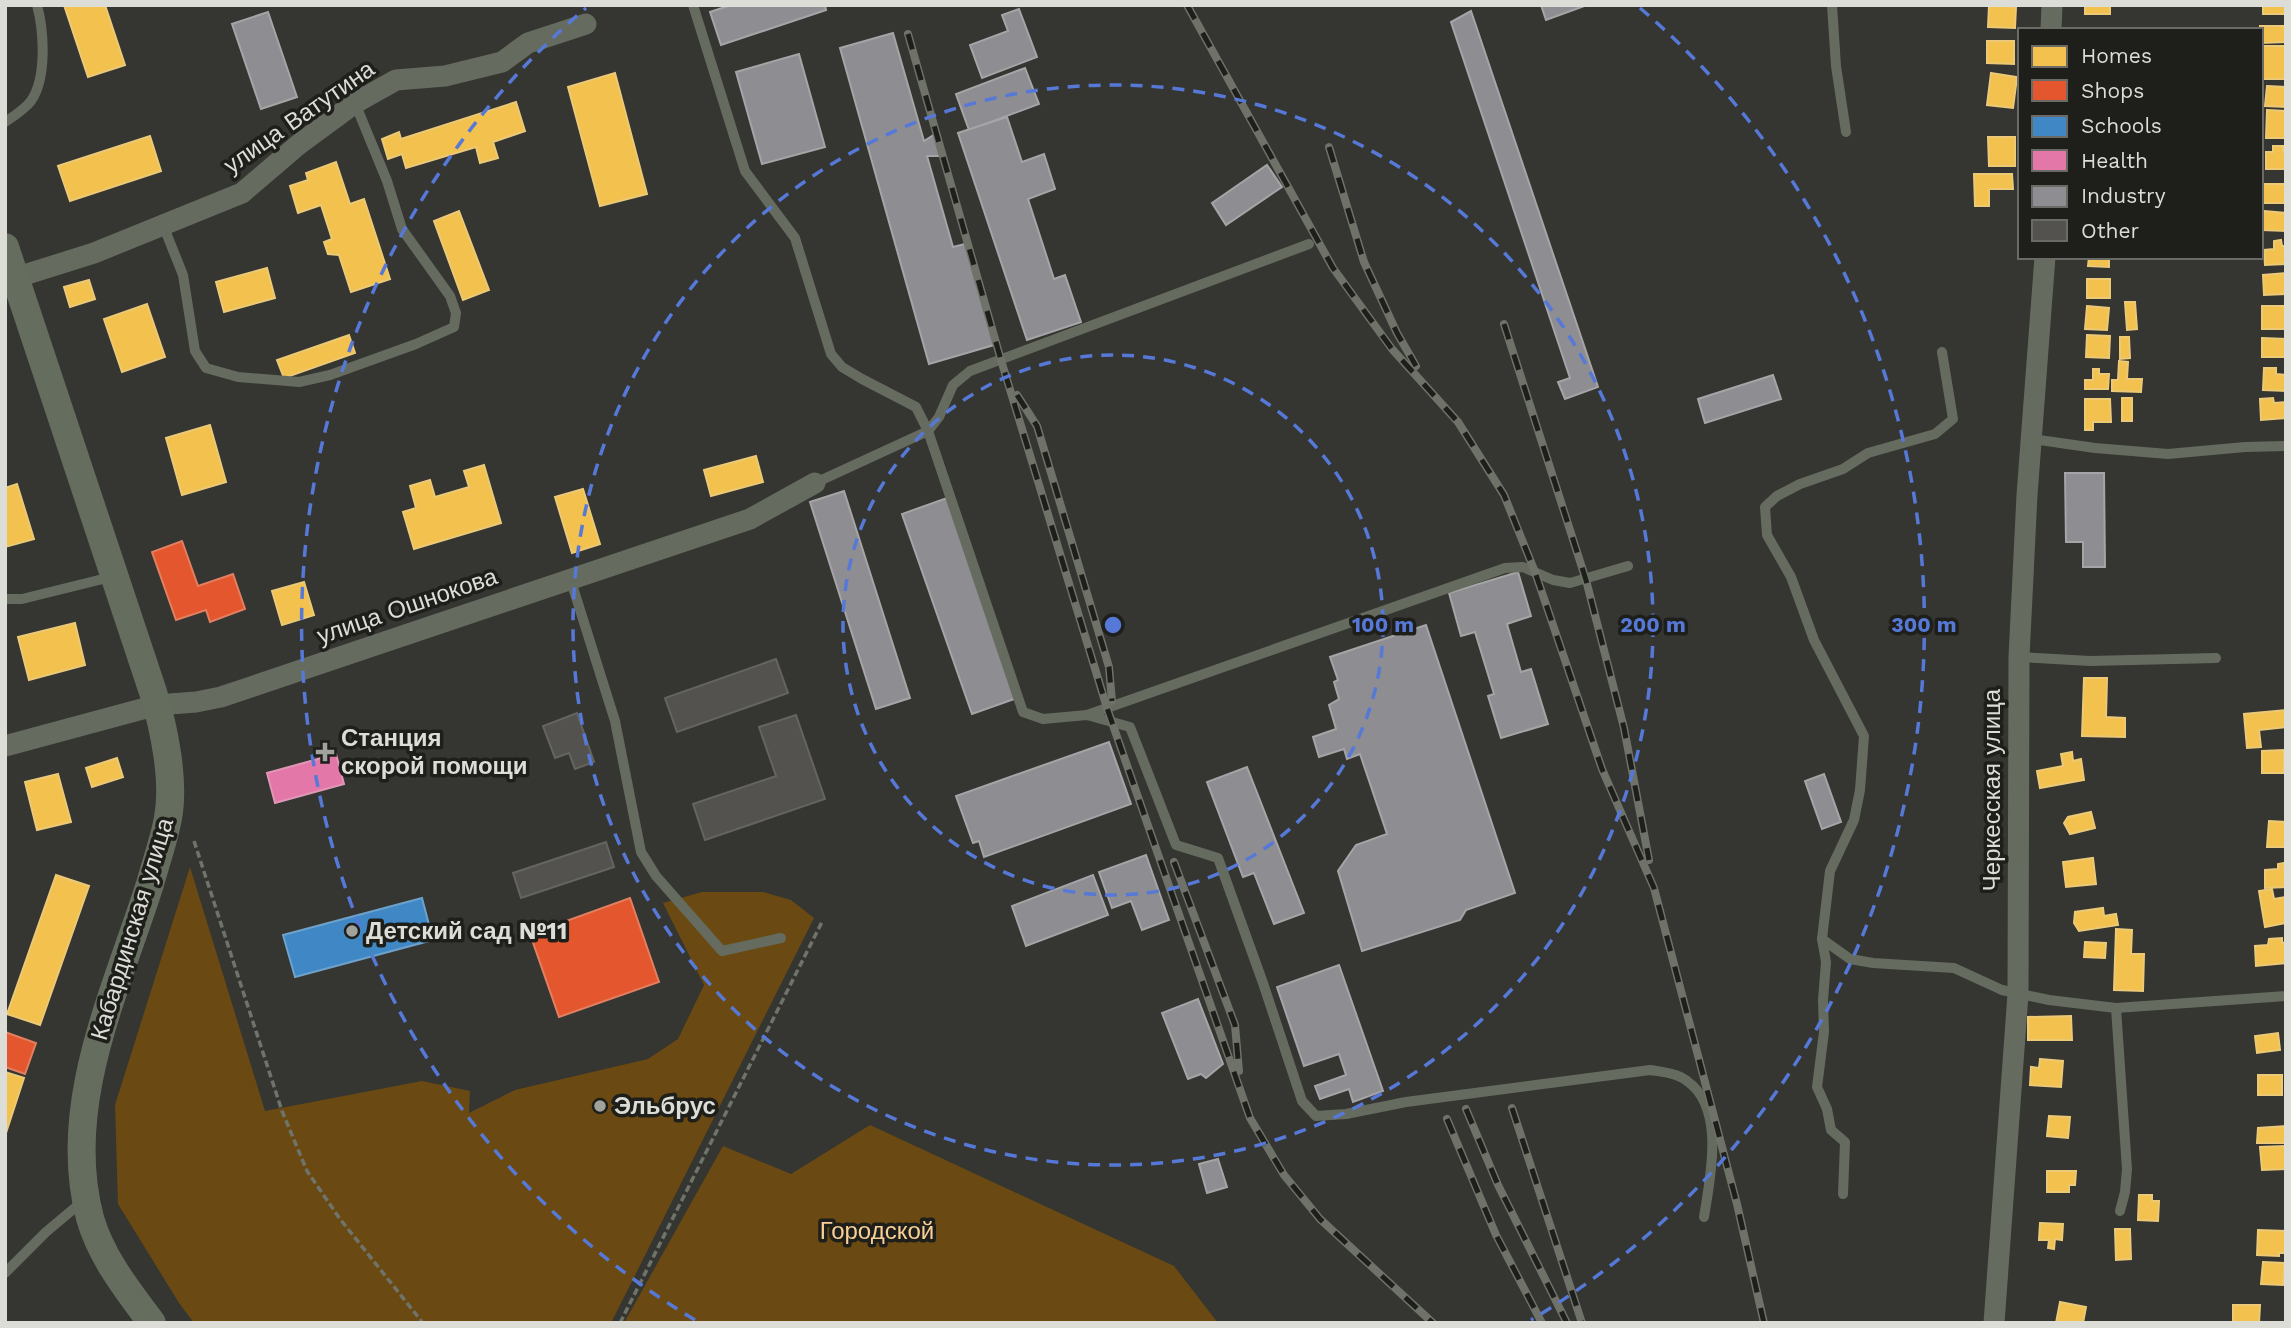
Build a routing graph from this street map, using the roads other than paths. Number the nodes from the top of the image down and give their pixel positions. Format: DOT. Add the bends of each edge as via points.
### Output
graph roads {
  1 [pos="37,5"];
  2 [pos="693,5"];
  3 [pos="1832,5"];
  4 [pos="2052,5"];
  5 [pos="586,24"];
  6 [pos="2051,28"];
  7 [pos="355,103"];
  8 [pos="5,122"];
  9 [pos="1846,132"];
  10 [pos="163,225"];
  11 [pos="1309,244"];
  12 [pos="5,247"];
  13 [pos="2045,259"];
  14 [pos="11,280"];
  15 [pos="1942,352"];
  16 [pos="928,431"];
  17 [pos="2032,439"];
  18 [pos="2286,446"];
  19 [pos="815,483"];
  20 [pos="1629,566"];
  21 [pos="115,576"];
  22 [pos="570,578"];
  23 [pos="5,599"];
  24 [pos="2019,656"];
  25 [pos="2216,658"];
  26 [pos="157,705"];
  27 [pos="1087,715"];
  28 [pos="5,746"];
  29 [pos="781,938"];
  30 [pos="1822,939"];
  31 [pos="2018,994"];
  32 [pos="2286,996"];
  33 [pos="2116,1008"];
  34 [pos="1843,1194"];
  35 [pos="87,1198"];
  36 [pos="2120,1211"];
  37 [pos="1704,1217"];
  38 [pos="5,1273"];
  39 [pos="152,1323"];
  40 [pos="1994,1323"];
  1 -- 8 [label="lane" via="44,50 39,78 32,101"];
  2 -- 16 [label="lane" via="745,171 795,238 831,354 842,367 916,407"];
  3 -- 9 [label="lane"];
  4 -- 6 [label="street"];
  5 -- 7 [label="street, улица Ватутина" via="528,43 502,62 445,76 396,80"];
  7 -- 10 [label="street, улица Ватутина" via="242,193"];
  7 -- 10 [label="lane" via="402,229 450,296 456,313 454,327 330,375 299,382 238,377 206,368 195,351 183,275"];
  10 -- 14 [label="street, улица Ватутина"];
  11 -- 16 [label="lane" via="970,371 953,386"];
  12 -- 14 [label="main road, Кабардинская улица"];
  13 -- 17 [label="street, Черкесская улица"];
  14 -- 21 [label="main road, Кабардинская улица"];
  15 -- 30 [label="lane" via="1952,419 1935,434 1868,453 1843,469 1777,496 1765,507 1767,536 1791,577 1814,639 1864,736 1854,820 1830,871"];
  16 -- 19 [label="lane"];
  16 -- 27 [label="lane" via="1023,712 1043,719"];
  17 -- 18 [label="lane" via="2168,454"];
  17 -- 24 [label="street, Черкесская улица"];
  19 -- 22 [label="street, улица Ошнокова" via="750,519"];
  20 -- 27 [label="lane" via="1570,583 1523,567 1505,568"];
  21 -- 23 [label="lane" via="23,599"];
  21 -- 26 [label="main road, Кабардинская улица"];
  22 -- 26 [label="street, улица Ошнокова" via="221,697"];
  22 -- 29 [label="lane" via="615,721 640,852 722,951"];
  24 -- 25 [label="lane" via="2090,661"];
  24 -- 31 [label="street, Черкесская улица"];
  26 -- 28 [label="street, улица Ошнокова"];
  26 -- 35 [label="main road, Кабардинская улица" via="168,764 169,816 89,1075 81,1163"];
  27 -- 37 [label="lane" via="1130,727 1175,845 1218,858 1302,1101 1316,1115 1650,1070 1672,1074 1688,1081 1712,1122"];
  30 -- 31 [label="lane" via="1850,959 1954,968"];
  30 -- 34 [label="lane" via="1826,962 1824,1032 1817,1087 1831,1130 1845,1143"];
  31 -- 33 [label="lane"];
  31 -- 40 [label="street, Черкесская улица"];
  32 -- 33 [label="lane"];
  33 -- 36 [label="lane" via="2127,1169"];
  35 -- 38 [label="lane"];
  35 -- 39 [label="main road, Кабардинская улица" via="90,1219 107,1257"];
}
